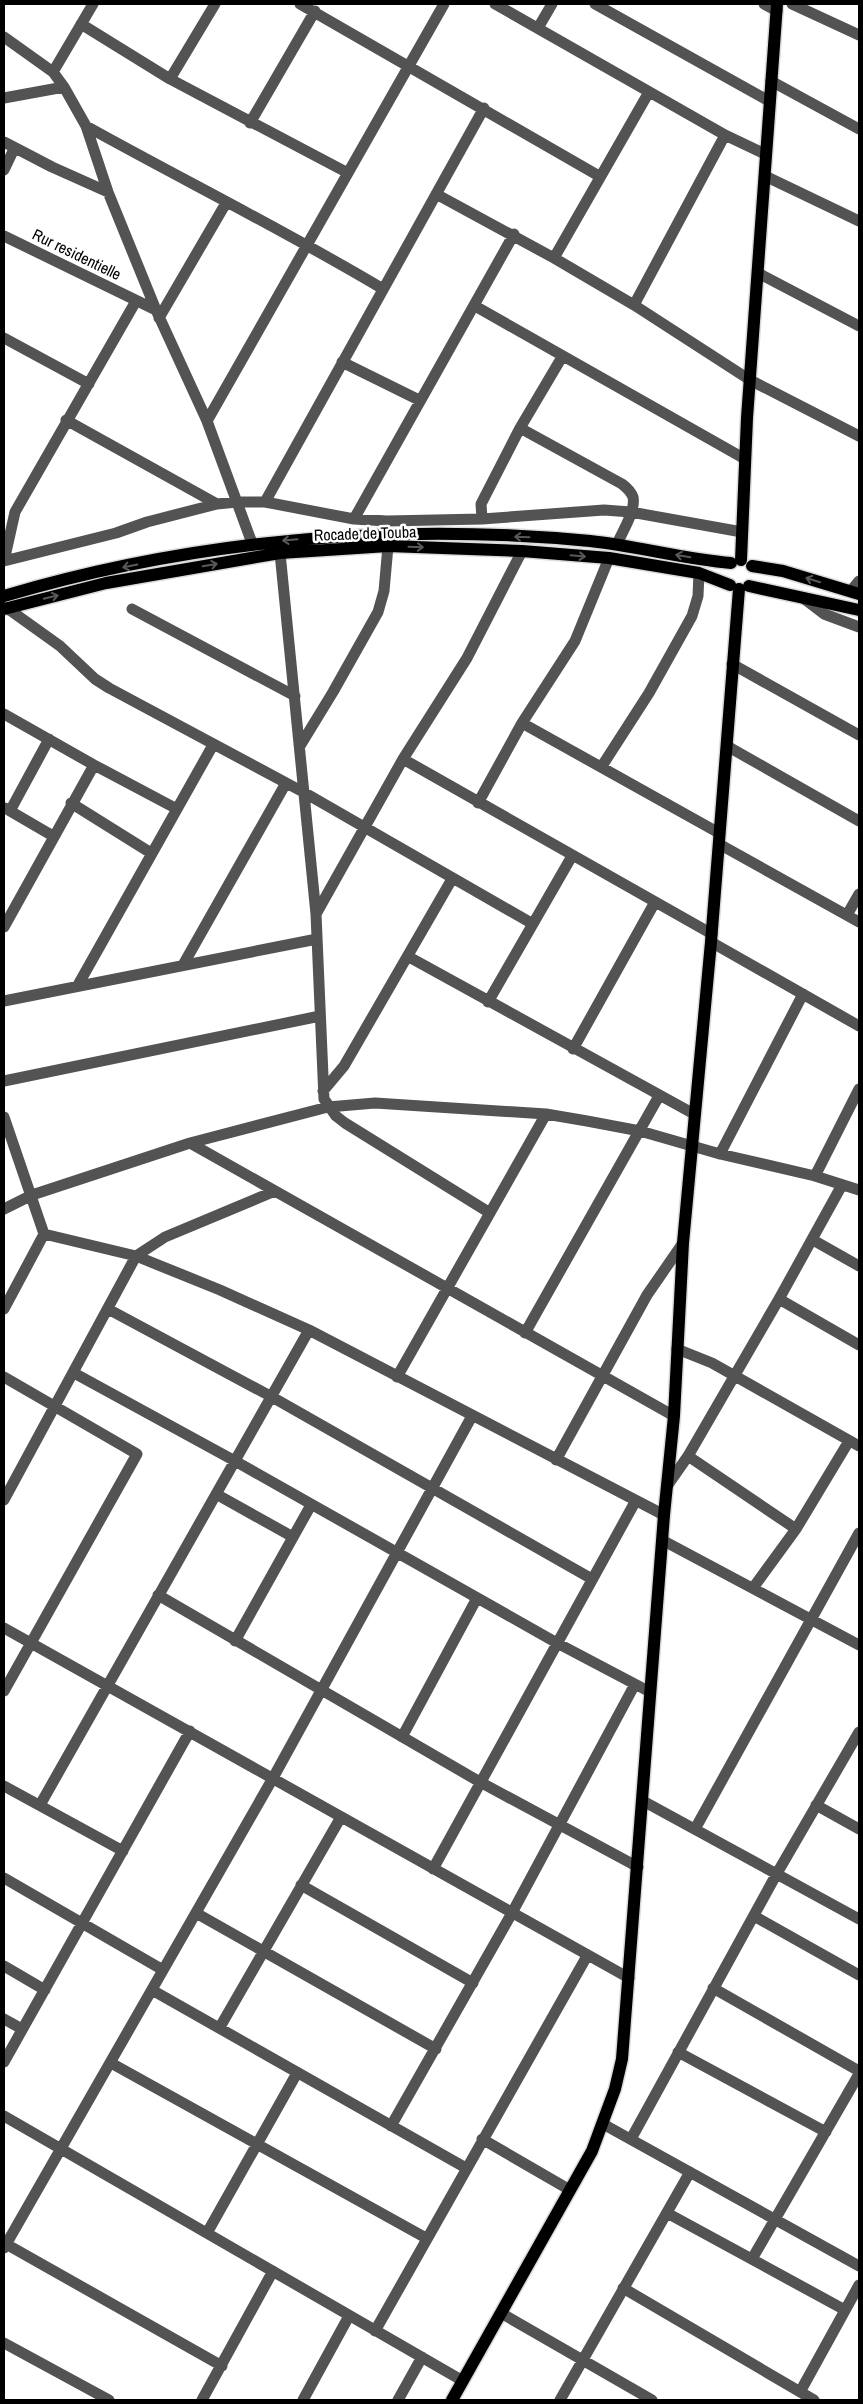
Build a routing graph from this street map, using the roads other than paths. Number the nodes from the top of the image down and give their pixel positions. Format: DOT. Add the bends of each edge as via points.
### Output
graph roads {
  1 [pos="94,4"];
  2 [pos="214,4"];
  3 [pos="300,4"];
  4 [pos="444,4"];
  5 [pos="495,4"];
  6 [pos="552,4"];
  7 [pos="595,4"];
  8 [pos="764,4"];
  9 [pos="792,4"];
  10 [pos="777,7"];
  11 [pos="315,11"];
  12 [pos="81,24"];
  13 [pos="538,28"];
  14 [pos="859,35"];
  15 [pos="4,38"];
  16 [pos="409,65"];
  17 [pos="53,72"];
  18 [pos="170,79"];
  19 [pos="771,81"];
  20 [pos="64,87"];
  21 [pos="649,92"];
  22 [pos="4,98"];
  23 [pos="769,101"];
  24 [pos="484,108"];
  25 [pos="250,123"];
  26 [pos="86,126"];
  27 [pos="859,129"];
  28 [pos="725,135"];
  29 [pos="4,142"];
  30 [pos="14,149"];
  31 [pos="765,154"];
  32 [pos="4,170"];
  33 [pos="348,174"];
  34 [pos="600,176"];
  35 [pos="765,176"];
  36 [pos="108,192"];
  37 [pos="436,194"];
  38 [pos="226,203"];
  39 [pos="859,221"];
  40 [pos="514,234"];
  41 [pos="4,236"];
  42 [pos="308,244"];
  43 [pos="554,258"];
  44 [pos="758,273"];
  45 [pos="383,289"];
  46 [pos="136,301"];
  47 [pos="634,305"];
  48 [pos="475,306"];
  49 [pos="158,314"];
  50 [pos="859,326"];
  51 [pos="5,342"];
  52 [pos="562,356"];
  53 [pos="342,362"];
  54 [pos="750,380"];
  55 [pos="89,384"];
  56 [pos="419,400"];
  57 [pos="66,420"];
  58 [pos="207,421"];
  59 [pos="520,428"];
  60 [pos="859,436"];
  61 [pos="745,459"];
  62 [pos="237,502"];
  63 [pos="265,502"];
  64 [pos="217,504"];
  65 [pos="631,512"];
  66 [pos="354,519"];
  67 [pos="482,519"];
  68 [pos="387,527"];
  69 [pos="742,532"];
  70 [pos="252,543"];
  71 [pos="617,544"];
  72 [pos="388,546"];
  73 [pos="522,551"];
  74 [pos="280,553"];
  75 [pos="609,558"];
  76 [pos="736,561"];
  77 [pos="752,566"];
  78 [pos="699,573"];
  79 [pos="740,586"];
  80 [pos="856,589"];
  81 [pos="800,596"];
  82 [pos="5,605"];
  83 [pos="132,609"];
  84 [pos="859,610"];
  85 [pos="859,627"];
  86 [pos="732,664"];
  87 [pos="295,696"];
  88 [pos="4,714"];
  89 [pos="522,723"];
  90 [pos="859,735"];
  91 [pos="49,739"];
  92 [pos="213,745"];
  93 [pos="300,746"];
  94 [pos="727,746"];
  95 [pos="403,759"];
  96 [pos="94,766"];
  97 [pos="602,766"];
  98 [pos="286,783"];
  99 [pos="305,794"];
  100 [pos="71,803"];
  101 [pos="478,803"];
  102 [pos="7,809"];
  103 [pos="177,809"];
  104 [pos="859,821"];
  105 [pos="365,828"];
  106 [pos="53,836"];
  107 [pos="719,838"];
  108 [pos="151,853"];
  109 [pos="572,856"];
  110 [pos="452,879"];
  111 [pos="859,894"];
  112 [pos="655,902"];
  113 [pos="316,914"];
  114 [pos="847,915"];
  115 [pos="859,922"];
  116 [pos="532,924"];
  117 [pos="4,927"];
  118 [pos="711,938"];
  119 [pos="316,939"];
  120 [pos="409,957"];
  121 [pos="183,965"];
  122 [pos="78,985"];
  123 [pos="803,994"];
  124 [pos="4,1001"];
  125 [pos="488,1002"];
  126 [pos="320,1016"];
  127 [pos="859,1026"];
  128 [pos="574,1049"];
  129 [pos="4,1081"];
  130 [pos="859,1089"];
  131 [pos="323,1091"];
  132 [pos="659,1096"];
  133 [pos="328,1107"];
  134 [pos="546,1114"];
  135 [pos="694,1114"];
  136 [pos="4,1117"];
  137 [pos="640,1131"];
  138 [pos="190,1143"];
  139 [pos="691,1145"];
  140 [pos="720,1154"];
  141 [pos="815,1176"];
  142 [pos="842,1184"];
  143 [pos="859,1190"];
  144 [pos="275,1191"];
  145 [pos="32,1195"];
  146 [pos="4,1209"];
  147 [pos="490,1213"];
  148 [pos="44,1234"];
  149 [pos="813,1240"];
  150 [pos="682,1243"];
  151 [pos="136,1256"];
  152 [pos="859,1266"];
  153 [pos="447,1288"];
  154 [pos="779,1298"];
  155 [pos="4,1309"];
  156 [pos="108,1309"];
  157 [pos="309,1330"];
  158 [pos="525,1333"];
  159 [pos="859,1345"];
  160 [pos="678,1349"];
  161 [pos="74,1373"];
  162 [pos="733,1375"];
  163 [pos="4,1377"];
  164 [pos="396,1377"];
  165 [pos="602,1377"];
  166 [pos="272,1397"];
  167 [pos="56,1406"];
  168 [pos="472,1416"];
  169 [pos="674,1416"];
  170 [pos="854,1443"];
  171 [pos="688,1456"];
  172 [pos="556,1460"];
  173 [pos="235,1461"];
  174 [pos="667,1486"];
  175 [pos="432,1488"];
  176 [pos="216,1494"];
  177 [pos="4,1500"];
  178 [pos="635,1502"];
  179 [pos="311,1505"];
  180 [pos="664,1515"];
  181 [pos="796,1529"];
  182 [pos="859,1533"];
  183 [pos="293,1537"];
  184 [pos="662,1540"];
  185 [pos="396,1553"];
  186 [pos="592,1579"];
  187 [pos="753,1588"];
  188 [pos="158,1595"];
  189 [pos="477,1598"];
  190 [pos="811,1620"];
  191 [pos="4,1628"];
  192 [pos="234,1641"];
  193 [pos="30,1643"];
  194 [pos="557,1643"];
  195 [pos="859,1645"];
  196 [pos="108,1685"];
  197 [pos="634,1686"];
  198 [pos="4,1691"];
  199 [pos="320,1691"];
  200 [pos="650,1692"];
  201 [pos="190,1730"];
  202 [pos="402,1738"];
  203 [pos="858,1739"];
  204 [pos="273,1778"];
  205 [pos="480,1782"];
  206 [pos="4,1786"];
  207 [pos="643,1801"];
  208 [pos="40,1805"];
  209 [pos="816,1805"];
  210 [pos="340,1817"];
  211 [pos="559,1825"];
  212 [pos="695,1829"];
  213 [pos="859,1829"];
  214 [pos="123,1851"];
  215 [pos="638,1867"];
  216 [pos="433,1869"];
  217 [pos="776,1875"];
  218 [pos="4,1878"];
  219 [pos="301,1886"];
  220 [pos="196,1913"];
  221 [pos="512,1913"];
  222 [pos="754,1916"];
  223 [pos="859,1919"];
  224 [pos="83,1923"];
  225 [pos="264,1951"];
  226 [pos="587,1956"];
  227 [pos="4,1966"];
  228 [pos="163,1970"];
  229 [pos="859,1975"];
  230 [pos="629,1978"];
  231 [pos="473,1983"];
  232 [pos="713,1988"];
  233 [pos="45,1990"];
  234 [pos="152,1990"];
  235 [pos="4,2019"];
  236 [pos="220,2027"];
  237 [pos="22,2029"];
  238 [pos="436,2049"];
  239 [pos="678,2052"];
  240 [pos="4,2062"];
  241 [pos="111,2063"];
  242 [pos="859,2072"];
  243 [pos="297,2073"];
  244 [pos="4,2116"];
  245 [pos="603,2124"];
  246 [pos="391,2126"];
  247 [pos="826,2132"];
  248 [pos="482,2139"];
  249 [pos="631,2139"];
  250 [pos="257,2145"];
  251 [pos="61,2150"];
  252 [pos="466,2168"];
  253 [pos="690,2172"];
  254 [pos="570,2190"];
  255 [pos="667,2212"];
  256 [pos="776,2218"];
  257 [pos="208,2233"];
  258 [pos="426,2238"];
  259 [pos="5,2246"];
  260 [pos="752,2259"];
  261 [pos="859,2266"];
  262 [pos="273,2271"];
  263 [pos="859,2285"];
  264 [pos="623,2288"];
  265 [pos="845,2310"];
  266 [pos="501,2313"];
  267 [pos="348,2316"];
  268 [pos="375,2331"];
  269 [pos="4,2343"];
  270 [pos="422,2357"];
  271 [pos="582,2360"];
  272 [pos="222,2366"];
  273 [pos="463,2381"];
  274 [pos="800,2392"];
  275 [pos="109,2400"];
  276 [pos="202,2400"];
  277 [pos="303,2400"];
  278 [pos="398,2400"];
  279 [pos="452,2400"];
  280 [pos="560,2400"];
  281 [pos="652,2400"];
  282 [pos="814,2400"];
  1 -- 12 [label="street"];
  2 -- 18 [label="street"];
  3 -- 11 [label="street"];
  4 -- 16 [label="street"];
  5 -- 13 [label="street"];
  6 -- 13 [label="street"];
  7 -- 23 [label="street"];
  8 -- 10 [label="street"];
  9 -- 14 [label="street"];
  10 -- 19 [label="main road"];
  11 -- 16 [label="street"];
  11 -- 25 [label="street"];
  12 -- 17 [label="street"];
  12 -- 18 [label="street"];
  13 -- 21 [label="street"];
  15 -- 17 [label="street"];
  16 -- 24 [label="street"];
  16 -- 33 [label="street"];
  17 -- 20 [label="street"];
  18 -- 25 [label="street"];
  19 -- 23 [label="main road"];
  19 -- 27 [label="street"];
  20 -- 22 [label="street"];
  20 -- 26 [label="street"];
  21 -- 28 [label="street"];
  21 -- 34 [label="street"];
  23 -- 31 [label="main road"];
  24 -- 34 [label="street"];
  24 -- 37 [label="street"];
  25 -- 33 [label="street"];
  26 -- 36 [label="street"];
  26 -- 38 [label="street"];
  28 -- 31 [label="street"];
  28 -- 47 [label="street"];
  29 -- 30 [label="street"];
  30 -- 32 [label="street"];
  30 -- 36 [label="street"];
  31 -- 35 [label="main road"];
  33 -- 42 [label="street"];
  34 -- 43 [label="street"];
  35 -- 39 [label="street"];
  35 -- 44 [label="main road"];
  36 -- 49 [label="street"];
  37 -- 40 [label="street"];
  37 -- 45 [label="street"];
  38 -- 42 [label="street"];
  38 -- 49 [label="street"];
  40 -- 43 [label="street"];
  40 -- 48 [label="street"];
  41 -- 46 [label="street, Rur residentielle"];
  42 -- 45 [label="street"];
  42 -- 58 [label="street"];
  43 -- 47 [label="street"];
  44 -- 50 [label="street"];
  44 -- 54 [label="main road"];
  45 -- 53 [label="street"];
  46 -- 49 [label="street, Rur residentielle"];
  46 -- 55 [label="street"];
  47 -- 54 [label="street"];
  48 -- 52 [label="street"];
  48 -- 56 [label="street"];
  49 -- 58 [label="street"];
  51 -- 55 [label="street"];
  52 -- 59 [label="street"];
  52 -- 61 [label="street"];
  53 -- 56 [label="street"];
  53 -- 63 [label="street"];
  54 -- 60 [label="street"];
  54 -- 61 [label="main road"];
  55 -- 57 [label="street"];
  56 -- 66 [label="street"];
  57 -- 64 [label="street"];
  57 -- 64 [label="street" via="15,512 4,561 116,534 147,522"];
  58 -- 62 [label="street"];
  59 -- 65 [label="street" via="622,484 633,497"];
  59 -- 67 [label="street" via="481,504"];
  61 -- 69 [label="main road"];
  62 -- 63 [label="street"];
  62 -- 64 [label="street"];
  62 -- 70 [label="street"];
  63 -- 66 [label="street"];
  65 -- 67 [label="street" via="590,509"];
  65 -- 69 [label="street"];
  65 -- 71 [label="street"];
  66 -- 68 [label="street"];
  67 -- 68 [label="street"];
  68 -- 70 [label="main road, Rocade de Touba, one-way"];
  71 -- 68 [label="main road, Rocade de Touba, one-way"];
  69 -- 76 [label="main road"];
  70 -- 82 [label="main road, Rocade de Touba, one-way" via="78,576"];
  76 -- 71 [label="main road, Rocade de Touba, one-way"];
  72 -- 73 [label="main road, Rocade de Touba, one-way"];
  72 -- 74 [label="main road, Rocade de Touba"];
  72 -- 93 [label="street" via="384,592 378,612"];
  73 -- 75 [label="main road, Rocade de Touba, one-way"];
  73 -- 95 [label="street" via="467,658"];
  82 -- 74 [label="main road, Rocade de Touba, one-way" via="106,583"];
  74 -- 87 [label="street"];
  75 -- 78 [label="main road, Rocade de Touba"];
  75 -- 89 [label="street" via="575,642"];
  76 -- 77 [label="main road, Rocade de Touba"];
  76 -- 79 [label="main road" via="726,576"];
  77 -- 79 [label="main road" via="755,577"];
  80 -- 77 [label="main road, one-way"];
  78 -- 79 [label="main road, Rocade de Touba"];
  78 -- 97 [label="street" via="698,596 692,616 649,693"];
  79 -- 81 [label="main road, Rocade de Touba"];
  79 -- 86 [label="main road"];
  81 -- 84 [label="main road, Rocade de Touba"];
  81 -- 85 [label="street" via="824,614"];
  82 -- 92 [label="street" via="60,646 94,679"];
  83 -- 87 [label="street"];
  86 -- 90 [label="street"];
  86 -- 94 [label="main road"];
  87 -- 93 [label="street"];
  88 -- 91 [label="street"];
  89 -- 97 [label="street"];
  89 -- 101 [label="street"];
  91 -- 96 [label="street"];
  91 -- 102 [label="street"];
  92 -- 98 [label="street"];
  92 -- 103 [label="street"];
  93 -- 99 [label="street"];
  94 -- 104 [label="street"];
  94 -- 107 [label="main road"];
  95 -- 101 [label="street"];
  95 -- 105 [label="street"];
  96 -- 100 [label="street"];
  96 -- 103 [label="street"];
  97 -- 107 [label="street"];
  98 -- 99 [label="street"];
  98 -- 121 [label="street"];
  99 -- 105 [label="street"];
  99 -- 113 [label="street"];
  100 -- 106 [label="street"];
  100 -- 108 [label="street"];
  101 -- 109 [label="street"];
  102 -- 106 [label="street"];
  103 -- 108 [label="street"];
  105 -- 110 [label="street"];
  105 -- 113 [label="street"];
  106 -- 117 [label="street"];
  107 -- 114 [label="street"];
  107 -- 118 [label="main road"];
  108 -- 122 [label="street"];
  109 -- 112 [label="street"];
  109 -- 116 [label="street"];
  110 -- 116 [label="street"];
  110 -- 120 [label="street"];
  111 -- 114 [label="street"];
  112 -- 118 [label="street"];
  112 -- 128 [label="street"];
  113 -- 119 [label="street"];
  114 -- 115 [label="street"];
  116 -- 125 [label="street"];
  118 -- 123 [label="street"];
  118 -- 135 [label="main road"];
  119 -- 121 [label="street"];
  119 -- 126 [label="street"];
  120 -- 125 [label="street"];
  120 -- 131 [label="street" via="344,1066"];
  121 -- 122 [label="street"];
  122 -- 124 [label="street"];
  123 -- 127 [label="street"];
  123 -- 140 [label="street"];
  125 -- 128 [label="street"];
  126 -- 129 [label="street"];
  126 -- 131 [label="street"];
  128 -- 132 [label="street"];
  130 -- 141 [label="street"];
  131 -- 133 [label="street"];
  132 -- 135 [label="street"];
  132 -- 137 [label="street"];
  133 -- 134 [label="street" via="394,1103"];
  133 -- 138 [label="street"];
  133 -- 147 [label="street" via="345,1123"];
  134 -- 137 [label="street"];
  134 -- 147 [label="street"];
  135 -- 139 [label="main road"];
  136 -- 145 [label="street"];
  137 -- 139 [label="street"];
  137 -- 158 [label="street"];
  138 -- 144 [label="street"];
  138 -- 145 [label="street"];
  139 -- 140 [label="street"];
  139 -- 150 [label="main road"];
  140 -- 141 [label="street"];
  141 -- 142 [label="street"];
  142 -- 143 [label="street"];
  142 -- 149 [label="street"];
  144 -- 151 [label="street" via="165,1237"];
  144 -- 153 [label="street"];
  145 -- 146 [label="street"];
  145 -- 148 [label="street"];
  147 -- 153 [label="street"];
  148 -- 151 [label="street"];
  148 -- 155 [label="street"];
  149 -- 152 [label="street"];
  149 -- 154 [label="street"];
  150 -- 160 [label="main road"];
  150 -- 165 [label="street" via="646,1295"];
  151 -- 156 [label="street"];
  151 -- 157 [label="street"];
  153 -- 158 [label="street"];
  153 -- 164 [label="street"];
  154 -- 159 [label="street"];
  154 -- 162 [label="street"];
  156 -- 161 [label="street"];
  156 -- 166 [label="street"];
  157 -- 164 [label="street"];
  157 -- 166 [label="street"];
  158 -- 165 [label="street"];
  160 -- 162 [label="street"];
  160 -- 169 [label="main road"];
  161 -- 167 [label="street"];
  161 -- 173 [label="street"];
  162 -- 170 [label="street"];
  162 -- 171 [label="street"];
  163 -- 167 [label="street"];
  164 -- 168 [label="street"];
  165 -- 169 [label="street"];
  165 -- 172 [label="street"];
  166 -- 173 [label="street"];
  166 -- 175 [label="street"];
  167 -- 177 [label="street"];
  167 -- 193 [label="street" via="137,1454"];
  168 -- 172 [label="street"];
  168 -- 175 [label="street"];
  169 -- 174 [label="main road"];
  170 -- 181 [label="street"];
  171 -- 174 [label="street"];
  171 -- 181 [label="street"];
  172 -- 178 [label="street"];
  173 -- 176 [label="street"];
  173 -- 179 [label="street"];
  174 -- 180 [label="main road"];
  175 -- 185 [label="street"];
  175 -- 186 [label="street"];
  176 -- 183 [label="street"];
  176 -- 188 [label="street"];
  178 -- 180 [label="street"];
  178 -- 186 [label="street"];
  179 -- 183 [label="street"];
  179 -- 185 [label="street"];
  180 -- 184 [label="main road"];
  181 -- 187 [label="street"];
  182 -- 190 [label="street"];
  183 -- 192 [label="street"];
  184 -- 187 [label="street"];
  184 -- 200 [label="main road"];
  185 -- 189 [label="street"];
  185 -- 199 [label="street"];
  186 -- 194 [label="street"];
  187 -- 190 [label="street"];
  188 -- 192 [label="street"];
  188 -- 196 [label="street"];
  189 -- 194 [label="street"];
  189 -- 202 [label="street"];
  190 -- 195 [label="street"];
  190 -- 212 [label="street"];
  191 -- 193 [label="street"];
  192 -- 199 [label="street"];
  193 -- 196 [label="street"];
  193 -- 198 [label="street"];
  194 -- 197 [label="street"];
  194 -- 205 [label="street"];
  196 -- 201 [label="street"];
  196 -- 208 [label="street"];
  197 -- 200 [label="street"];
  197 -- 211 [label="street"];
  199 -- 202 [label="street"];
  199 -- 204 [label="street"];
  200 -- 207 [label="main road"];
  201 -- 204 [label="street"];
  201 -- 214 [label="street"];
  202 -- 205 [label="street"];
  203 -- 209 [label="street"];
  204 -- 210 [label="street"];
  204 -- 220 [label="street"];
  205 -- 211 [label="street"];
  205 -- 216 [label="street"];
  206 -- 208 [label="street"];
  207 -- 212 [label="street"];
  207 -- 215 [label="main road"];
  208 -- 214 [label="street"];
  209 -- 213 [label="street"];
  209 -- 217 [label="street"];
  210 -- 216 [label="street"];
  210 -- 219 [label="street"];
  211 -- 215 [label="street"];
  211 -- 221 [label="street"];
  212 -- 217 [label="street"];
  214 -- 224 [label="street"];
  215 -- 230 [label="main road"];
  216 -- 221 [label="street"];
  217 -- 222 [label="street"];
  217 -- 223 [label="street"];
  218 -- 224 [label="street"];
  219 -- 225 [label="street"];
  219 -- 231 [label="street"];
  220 -- 225 [label="street"];
  220 -- 228 [label="street"];
  221 -- 226 [label="street"];
  221 -- 231 [label="street"];
  222 -- 229 [label="street"];
  222 -- 232 [label="street"];
  224 -- 228 [label="street"];
  224 -- 233 [label="street"];
  225 -- 236 [label="street"];
  225 -- 238 [label="street"];
  226 -- 230 [label="street"];
  226 -- 248 [label="street"];
  227 -- 233 [label="street"];
  228 -- 234 [label="street"];
  230 -- 245 [label="main road" via="622,2059"];
  231 -- 238 [label="street"];
  232 -- 239 [label="street"];
  232 -- 242 [label="street"];
  233 -- 237 [label="street"];
  234 -- 236 [label="street"];
  234 -- 241 [label="street"];
  235 -- 237 [label="street"];
  236 -- 243 [label="street"];
  237 -- 240 [label="street"];
  238 -- 246 [label="street"];
  239 -- 247 [label="street"];
  239 -- 249 [label="street"];
  241 -- 250 [label="street"];
  241 -- 251 [label="street"];
  242 -- 247 [label="street"];
  243 -- 246 [label="street"];
  243 -- 250 [label="street"];
  244 -- 251 [label="street"];
  245 -- 249 [label="street"];
  245 -- 254 [label="main road"];
  246 -- 252 [label="street"];
  247 -- 256 [label="street"];
  248 -- 252 [label="street"];
  248 -- 254 [label="street"];
  249 -- 253 [label="street"];
  250 -- 257 [label="street"];
  250 -- 258 [label="street"];
  251 -- 257 [label="street"];
  251 -- 259 [label="street"];
  252 -- 258 [label="street"];
  253 -- 255 [label="street"];
  253 -- 256 [label="street"];
  254 -- 266 [label="main road"];
  255 -- 260 [label="street"];
  255 -- 264 [label="street"];
  256 -- 260 [label="street"];
  256 -- 261 [label="street"];
  257 -- 262 [label="street"];
  258 -- 268 [label="street"];
  259 -- 272 [label="street"];
  260 -- 265 [label="street"];
  262 -- 267 [label="street"];
  262 -- 272 [label="street"];
  263 -- 265 [label="street"];
  264 -- 271 [label="street"];
  264 -- 274 [label="street"];
  265 -- 274 [label="street"];
  266 -- 271 [label="street"];
  266 -- 273 [label="main road"];
  267 -- 268 [label="street"];
  267 -- 277 [label="street"];
  268 -- 270 [label="street"];
  269 -- 275 [label="street"];
  270 -- 273 [label="street"];
  270 -- 278 [label="street"];
  271 -- 280 [label="street"];
  271 -- 281 [label="street"];
  272 -- 276 [label="street"];
  273 -- 279 [label="main road"];
  274 -- 282 [label="street"];
}
